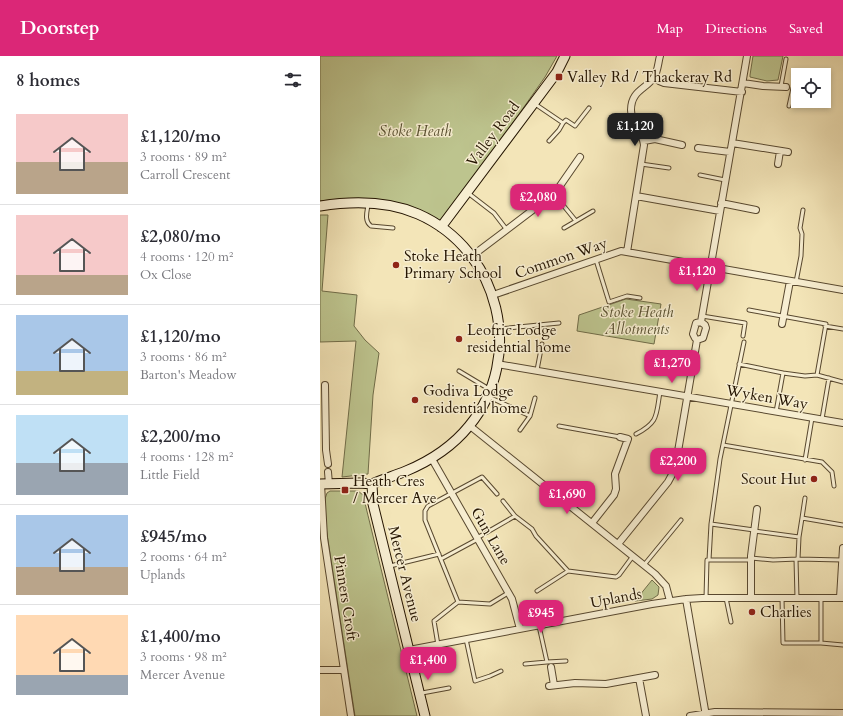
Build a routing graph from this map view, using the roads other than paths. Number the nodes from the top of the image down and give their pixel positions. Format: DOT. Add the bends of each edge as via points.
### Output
graph roads {
  1 [pos="565,56"];
  2 [pos="660,56"];
  3 [pos="747,56"];
  4 [pos="786,59"];
  5 [pos="654,77"];
  6 [pos="743,83"];
  7 [pos="783,87"];
  8 [pos="742,92"];
  9 [pos="791,97"];
  10 [pos="534,103"];
  11 [pos="789,106"];
  12 [pos="588,108"];
  13 [pos="563,123"];
  14 [pos="549,141"];
  15 [pos="644,141"];
  16 [pos="732,143"];
  17 [pos="682,145"];
  18 [pos="698,148"];
  19 [pos="780,151"];
  20 [pos="730,152"];
  21 [pos="788,152"];
  22 [pos="580,157"];
  23 [pos="641,164"];
  24 [pos="778,164"];
  25 [pos="669,168"];
  26 [pos="700,175"];
  27 [pos="725,180"];
  28 [pos="466,192"];
  29 [pos="554,194"];
  30 [pos="636,196"];
  31 [pos="368,203"];
  32 [pos="721,203"];
  33 [pos="320,206"];
  34 [pos="756,210"];
  35 [pos="803,210"];
  36 [pos="593,211"];
  37 [pos="720,211"];
  38 [pos="576,221"];
  39 [pos="441,227"];
  40 [pos="393,228"];
  41 [pos="564,228"];
  42 [pos="507,230"];
  43 [pos="627,252"];
  44 [pos="472,256"];
  45 [pos="596,260"];
  46 [pos="710,266"];
  47 [pos="793,282"];
  48 [pos="843,290"];
  49 [pos="493,295"];
  50 [pos="640,298"];
  51 [pos="749,310"];
  52 [pos="784,316"];
  53 [pos="702,319"];
  54 [pos="559,323"];
  55 [pos="782,324"];
  56 [pos="825,326"];
  57 [pos="499,329"];
  58 [pos="843,329"];
  59 [pos="743,336"];
  60 [pos="698,340"];
  61 [pos="744,342"];
  62 [pos="542,344"];
  63 [pos="497,364"];
  64 [pos="739,364"];
  65 [pos="537,370"];
  66 [pos="459,371"];
  67 [pos="783,372"];
  68 [pos="817,375"];
  69 [pos="829,378"];
  70 [pos="843,382"];
  71 [pos="325,385"];
  72 [pos="660,392"];
  73 [pos="489,393"];
  74 [pos="688,396"];
  75 [pos="535,398"];
  76 [pos="731,404"];
  77 [pos="776,412"];
  78 [pos="530,416"];
  79 [pos="812,418"];
  80 [pos="822,420"];
  81 [pos="843,423"];
  82 [pos="470,426"];
  83 [pos="559,426"];
  84 [pos="520,430"];
  85 [pos="636,434"];
  86 [pos="620,437"];
  87 [pos="723,445"];
  88 [pos="432,459"];
  89 [pos="805,460"];
  90 [pos="328,464"];
  91 [pos="328,472"];
  92 [pos="324,484"];
  93 [pos="372,484"];
  94 [pos="834,486"];
  95 [pos="451,492"];
  96 [pos="497,494"];
  97 [pos="805,498"];
  98 [pos="503,501"];
  99 [pos="757,509"];
  100 [pos="515,516"];
  101 [pos="802,518"];
  102 [pos="681,520"];
  103 [pos="592,523"];
  104 [pos="712,524"];
  105 [pos="843,525"];
  106 [pos="754,530"];
  107 [pos="799,537"];
  108 [pos="477,539"];
  109 [pos="618,544"];
  110 [pos="843,548"];
  111 [pos="439,554"];
  112 [pos="633,556"];
  113 [pos="441,559"];
  114 [pos="751,559"];
  115 [pos="797,559"];
  116 [pos="709,560"];
  117 [pos="842,560"];
  118 [pos="644,565"];
  119 [pos="388,566"];
  120 [pos="568,571"];
  121 [pos="537,591"];
  122 [pos="509,593"];
  123 [pos="706,598"];
  124 [pos="726,598"];
  125 [pos="751,598"];
  126 [pos="782,598"];
  127 [pos="797,598"];
  128 [pos="821,598"];
  129 [pos="841,598"];
  130 [pos="686,599"];
  131 [pos="670,601"];
  132 [pos="458,602"];
  133 [pos="731,622"];
  134 [pos="539,626"];
  135 [pos="520,629"];
  136 [pos="466,640"];
  137 [pos="821,643"];
  138 [pos="438,645"];
  139 [pos="843,645"];
  140 [pos="409,650"];
  141 [pos="566,661"];
  142 [pos="525,664"];
  143 [pos="549,665"];
  144 [pos="320,670"];
  145 [pos="344,670"];
  146 [pos="501,670"];
  147 [pos="655,675"];
  148 [pos="639,678"];
  149 [pos="449,688"];
  150 [pos="420,693"];
  151 [pos="843,713"];
  152 [pos="834,714"];
  153 [pos="706,715"];
  154 [pos="351,716"];
  155 [pos="425,716"];
  156 [pos="646,716"];
  157 [pos="690,716"];
  1 -- 10 [label="street, Valley Road" via="557,72"];
  2 -- 5 [label="street"];
  3 -- 6 [label="street"];
  4 -- 7 [label="lane"];
  5 -- 8 [label="street" via="664,83"];
  5 -- 15 [label="street" via="636,94 631,108 635,126"];
  6 -- 7 [label="street"];
  6 -- 8 [label="street"];
  8 -- 16 [label="street"];
  9 -- 11 [label="lane"];
  10 -- 13 [label="lane"];
  10 -- 28 [label="street, Valley Road"];
  12 -- 13 [label="lane" via="575,126 566,120"];
  13 -- 14 [label="lane"];
  15 -- 17 [label="street" via="655,139"];
  15 -- 23 [label="street"];
  16 -- 19 [label="street"];
  16 -- 20 [label="street"];
  18 -- 20 [label="street"];
  19 -- 21 [label="street"];
  19 -- 24 [label="street"];
  20 -- 27 [label="street"];
  22 -- 29 [label="street"];
  23 -- 25 [label="lane"];
  23 -- 30 [label="street"];
  26 -- 27 [label="lane"];
  27 -- 32 [label="street"];
  28 -- 39 [label="street, Valley Road"];
  28 -- 42 [label="lane" via="494,213"];
  29 -- 38 [label="lane"];
  29 -- 42 [label="street"];
  30 -- 37 [label="street"];
  30 -- 43 [label="street"];
  31 -- 33 [label="street"];
  31 -- 39 [label="street" via="407,210"];
  31 -- 40 [label="lane" via="368,224"];
  32 -- 34 [label="street"];
  32 -- 37 [label="street"];
  35 -- 47 [label="lane" via="800,228 801,256"];
  36 -- 38 [label="lane"];
  37 -- 46 [label="street"];
  38 -- 41 [label="lane"];
  39 -- 44 [label="street"];
  42 -- 44 [label="street"];
  43 -- 45 [label="street, Common Way" via="616,252"];
  43 -- 46 [label="street, Common Way"];
  44 -- 49 [label="street"];
  45 -- 49 [label="street, Common Way"];
  45 -- 50 [label="lane" via="609,302 627,296"];
  46 -- 47 [label="street, Common Way"];
  46 -- 53 [label="street"];
  47 -- 48 [label="street, Common Way"];
  47 -- 52 [label="street"];
  49 -- 57 [label="street"];
  51 -- 52 [label="lane"];
  52 -- 55 [label="street"];
  52 -- 56 [label="lane" via="826,324"];
  53 -- 59 [label="lane" via="745,323"];
  53 -- 60 [label="street" via="706,328 703,338"];
  53 -- 60 [label="street" via="696,323 693,334"];
  54 -- 57 [label="lane"];
  56 -- 58 [label="lane"];
  56 -- 68 [label="lane"];
  57 -- 63 [label="street"];
  60 -- 74 [label="street"];
  61 -- 64 [label="lane"];
  62 -- 65 [label="lane"];
  63 -- 65 [label="street, Wyken Way"];
  63 -- 73 [label="street"];
  64 -- 67 [label="lane"];
  64 -- 76 [label="lane"];
  65 -- 72 [label="street, Wyken Way"];
  66 -- 73 [label="lane"];
  67 -- 68 [label="lane" via="804,376"];
  67 -- 77 [label="lane"];
  68 -- 69 [label="lane"];
  69 -- 70 [label="lane"];
  69 -- 80 [label="lane"];
  71 -- 90 [label="street"];
  72 -- 74 [label="street, Wyken Way"];
  72 -- 85 [label="lane" via="653,422"];
  73 -- 78 [label="lane"];
  73 -- 82 [label="street"];
  74 -- 76 [label="street, Wyken Way"];
  74 -- 109 [label="street" via="675,469 668,482"];
  75 -- 78 [label="lane"];
  76 -- 77 [label="street, Wyken Way"];
  76 -- 87 [label="lane"];
  77 -- 79 [label="street, Wyken Way"];
  78 -- 84 [label="lane"];
  79 -- 80 [label="street, Wyken Way"];
  79 -- 89 [label="lane"];
  80 -- 81 [label="street, Wyken Way"];
  82 -- 88 [label="street"];
  82 -- 103 [label="street"];
  83 -- 86 [label="lane"];
  86 -- 103 [label="street" via="628,439 615,474 616,489"];
  87 -- 89 [label="lane"];
  87 -- 104 [label="lane"];
  88 -- 93 [label="street"];
  88 -- 95 [label="street, Gun Lane"];
  89 -- 94 [label="lane" via="822,462 832,472"];
  91 -- 92 [label="street, Pinners Croft"];
  92 -- 93 [label="street"];
  92 -- 145 [label="street, Pinners Croft" via="323,532"];
  93 -- 119 [label="street, Mercer Avenue" via="373,504"];
  95 -- 96 [label="lane" via="482,477"];
  95 -- 108 [label="street, Gun Lane"];
  95 -- 111 [label="lane" via="428,506 425,511 425,520"];
  97 -- 101 [label="lane"];
  98 -- 100 [label="lane"];
  99 -- 106 [label="street"];
  100 -- 108 [label="lane"];
  100 -- 120 [label="lane" via="532,529"];
  101 -- 105 [label="lane"];
  101 -- 107 [label="lane"];
  102 -- 118 [label="lane"];
  103 -- 109 [label="street"];
  104 -- 106 [label="lane"];
  104 -- 116 [label="lane"];
  106 -- 107 [label="lane"];
  106 -- 114 [label="street"];
  107 -- 115 [label="lane"];
  108 -- 113 [label="lane"];
  108 -- 122 [label="street, Gun Lane"];
  109 -- 112 [label="street"];
  110 -- 117 [label="street"];
  111 -- 113 [label="lane"];
  111 -- 119 [label="lane"];
  112 -- 118 [label="street"];
  112 -- 120 [label="lane" via="616,577"];
  113 -- 132 [label="lane"];
  114 -- 115 [label="lane"];
  114 -- 116 [label="lane"];
  114 -- 125 [label="street"];
  115 -- 117 [label="lane"];
  115 -- 127 [label="lane"];
  116 -- 123 [label="lane"];
  117 -- 129 [label="street"];
  118 -- 131 [label="street" via="664,583"];
  119 -- 140 [label="street, Mercer Avenue"];
  120 -- 121 [label="lane"];
  122 -- 132 [label="lane" via="490,604"];
  122 -- 135 [label="street, Gun Lane"];
  123 -- 124 [label="street, Uplands"];
  123 -- 130 [label="street, Uplands"];
  124 -- 125 [label="street, Uplands"];
  124 -- 133 [label="lane"];
  125 -- 126 [label="street, Uplands"];
  126 -- 127 [label="street, Uplands"];
  126 -- 137 [label="lane" via="783,643"];
  127 -- 128 [label="street, Uplands"];
  128 -- 129 [label="street, Uplands"];
  128 -- 137 [label="lane"];
  130 -- 131 [label="street, Uplands"];
  130 -- 153 [label="street"];
  131 -- 134 [label="street, Uplands"];
  132 -- 138 [label="lane" via="434,621"];
  134 -- 135 [label="street, Uplands"];
  134 -- 143 [label="lane"];
  135 -- 136 [label="street, Uplands"];
  136 -- 138 [label="street, Uplands"];
  136 -- 146 [label="lane" via="475,680"];
  137 -- 139 [label="lane"];
  138 -- 140 [label="street, Uplands"];
  140 -- 150 [label="street, Mercer Avenue"];
  141 -- 143 [label="lane"];
  142 -- 143 [label="lane"];
  143 -- 148 [label="street" via="551,686 575,683 606,684"];
  144 -- 145 [label="street"];
  145 -- 154 [label="street, Pinners Croft"];
  147 -- 148 [label="street"];
  148 -- 156 [label="street"];
  149 -- 150 [label="lane"];
  150 -- 155 [label="street, Mercer Avenue"];
  151 -- 152 [label="street"];
  152 -- 153 [label="street" via="715,712"];
  153 -- 157 [label="street"];
}
